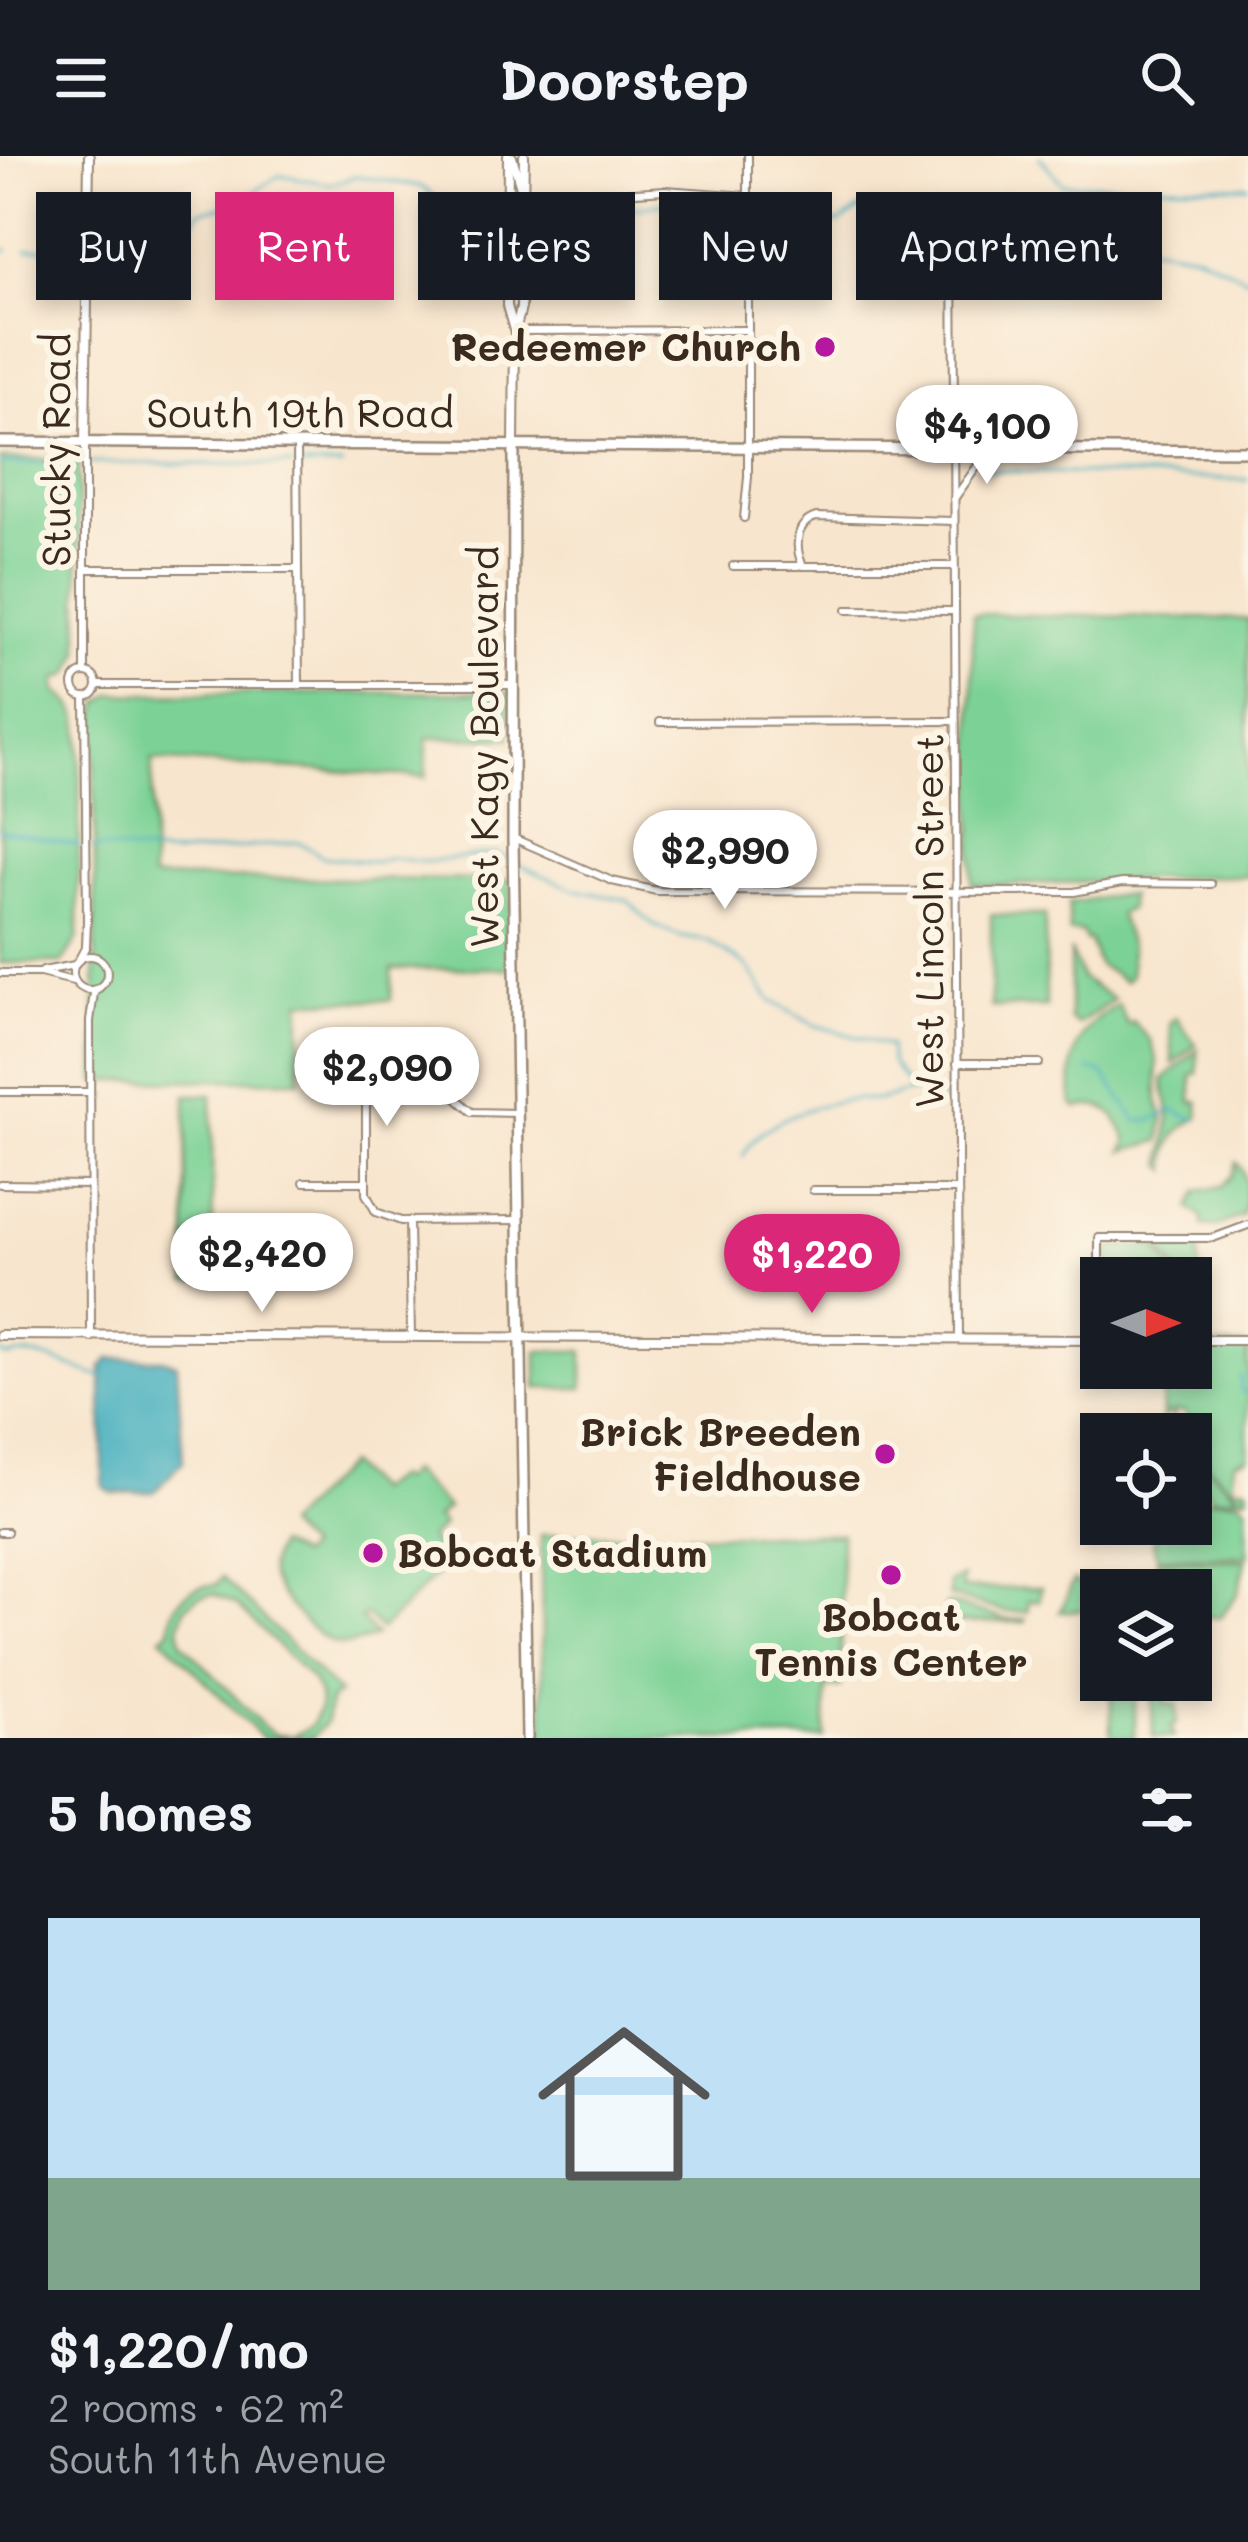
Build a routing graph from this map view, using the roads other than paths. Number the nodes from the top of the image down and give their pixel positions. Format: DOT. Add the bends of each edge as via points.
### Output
graph roads {
  1 [pos="89,156"];
  2 [pos="510,156"];
  3 [pos="524,156"];
  4 [pos="748,156"];
  5 [pos="503,192"];
  6 [pos="522,192"];
  7 [pos="524,192"];
  8 [pos="609,192"];
  9 [pos="693,192"];
  10 [pos="748,192"];
  11 [pos="507,300"];
  12 [pos="521,300"];
  13 [pos="748,300"];
  14 [pos="953,300"];
  15 [pos="748,330"];
  16 [pos="515,331"];
  17 [pos="952,396"];
  18 [pos="0,442"];
  19 [pos="85,442"];
  20 [pos="297,443"];
  21 [pos="514,444"];
  22 [pos="748,446"];
  23 [pos="916,447"];
  24 [pos="953,448"];
  25 [pos="989,449"];
  26 [pos="1248,452"];
  27 [pos="952,502"];
  28 [pos="744,518"];
  29 [pos="953,521"];
  30 [pos="733,566"];
  31 [pos="803,566"];
  32 [pos="953,566"];
  33 [pos="85,568"];
  34 [pos="298,569"];
  35 [pos="847,610"];
  36 [pos="953,610"];
  37 [pos="86,673"];
  38 [pos="298,685"];
  39 [pos="513,685"];
  40 [pos="97,686"];
  41 [pos="85,698"];
  42 [pos="954,721"];
  43 [pos="660,722"];
  44 [pos="513,838"];
  45 [pos="1211,884"];
  46 [pos="956,891"];
  47 [pos="87,921"];
  48 [pos="98,958"];
  49 [pos="76,963"];
  50 [pos="0,973"];
  51 [pos="40,973"];
  52 [pos="78,984"];
  53 [pos="102,985"];
  54 [pos="90,1021"];
  55 [pos="957,1063"];
  56 [pos="1039,1063"];
  57 [pos="0,1092"];
  58 [pos="90,1092"];
  59 [pos="518,1113"];
  60 [pos="304,1182"];
  61 [pos="366,1182"];
  62 [pos="0,1184"];
  63 [pos="90,1185"];
  64 [pos="813,1190"];
  65 [pos="958,1190"];
  66 [pos="519,1220"];
  67 [pos="409,1221"];
  68 [pos="1248,1226"];
  69 [pos="1099,1257"];
  70 [pos="0,1335"];
  71 [pos="411,1336"];
  72 [pos="91,1338"];
  73 [pos="523,1338"];
  74 [pos="959,1339"];
  75 [pos="1080,1340"];
  76 [pos="1212,1340"];
  77 [pos="1248,1340"];
  78 [pos="527,1738"];
  1 -- 19 [label="street, Stucky Road"];
  2 -- 5 [label="street, West Kagy Boulevard"];
  2 -- 6 [label="street"];
  3 -- 7 [label="street, West Kagy Boulevard"];
  4 -- 10 [label="street"];
  8 -- 9 [label="street"];
  11 -- 16 [label="street, West Kagy Boulevard"];
  12 -- 16 [label="street, West Kagy Boulevard"];
  13 -- 15 [label="street"];
  14 -- 17 [label="street, West Lincoln Street"];
  15 -- 16 [label="street"];
  15 -- 22 [label="street"];
  16 -- 21 [label="street, West Kagy Boulevard"];
  17 -- 23 [label="street"];
  17 -- 24 [label="street, West Lincoln Street"];
  18 -- 19 [label="main road, South 19th Road"];
  19 -- 20 [label="main road, South 19th Road"];
  19 -- 33 [label="street, Stucky Road"];
  20 -- 21 [label="main road, South 19th Road"];
  20 -- 34 [label="street"];
  21 -- 22 [label="main road, South 19th Road"];
  21 -- 39 [label="main road, West Kagy Boulevard"];
  22 -- 23 [label="main road, South 19th Road"];
  22 -- 28 [label="street"];
  23 -- 24 [label="main road, South 19th Road"];
  24 -- 25 [label="main road, South 19th Road"];
  24 -- 27 [label="street, West Lincoln Street"];
  25 -- 26 [label="main road, South 19th Road"];
  25 -- 27 [label="street"];
  27 -- 29 [label="street, West Lincoln Street"];
  29 -- 31 [label="street" via="809,518 798,533"];
  29 -- 32 [label="street, West Lincoln Street"];
  30 -- 31 [label="street"];
  31 -- 32 [label="street"];
  32 -- 36 [label="street, West Lincoln Street"];
  33 -- 34 [label="street"];
  33 -- 37 [label="street, Stucky Road"];
  34 -- 38 [label="street"];
  35 -- 36 [label="street"];
  36 -- 42 [label="street, West Lincoln Street"];
  37 -- 40 [label="street"];
  37 -- 41 [label="street, Stucky Road" via="73,683"];
  38 -- 39 [label="street"];
  38 -- 40 [label="street"];
  39 -- 44 [label="main road, West Kagy Boulevard"];
  40 -- 41 [label="street"];
  41 -- 47 [label="street, Stucky Road"];
  42 -- 43 [label="street"];
  42 -- 46 [label="street, West Lincoln Street"];
  44 -- 46 [label="street" via="641,889"];
  44 -- 59 [label="main road, West Kagy Boulevard"];
  45 -- 46 [label="street"];
  46 -- 55 [label="street, West Lincoln Street"];
  47 -- 48 [label="street, Stucky Road"];
  47 -- 49 [label="street, Stucky Road"];
  48 -- 49 [label="street"];
  48 -- 53 [label="street" via="106,968"];
  49 -- 51 [label="street"];
  49 -- 52 [label="street"];
  50 -- 51 [label="street"];
  51 -- 52 [label="street"];
  52 -- 53 [label="street"];
  52 -- 54 [label="street"];
  53 -- 54 [label="street"];
  54 -- 58 [label="street"];
  55 -- 56 [label="street"];
  55 -- 65 [label="street, West Lincoln Street"];
  57 -- 58 [label="street"];
  58 -- 63 [label="street"];
  59 -- 61 [label="street" via="472,1112 416,1062 388,1057 370,1070 366,1085"];
  59 -- 66 [label="main road, West Kagy Boulevard"];
  60 -- 61 [label="street"];
  61 -- 67 [label="street" via="376,1212"];
  62 -- 63 [label="street"];
  63 -- 72 [label="street"];
  64 -- 65 [label="street"];
  65 -- 74 [label="street, West Lincoln Street"];
  66 -- 67 [label="street"];
  66 -- 73 [label="main road, West Kagy Boulevard"];
  67 -- 71 [label="street"];
  68 -- 69 [label="street" via="1213,1238 1099,1238"];
  70 -- 72 [label="street"];
  71 -- 72 [label="street"];
  71 -- 73 [label="street"];
  73 -- 74 [label="street"];
  73 -- 78 [label="main road, West Kagy Boulevard"];
  74 -- 75 [label="street"];
  76 -- 77 [label="street"];
}
